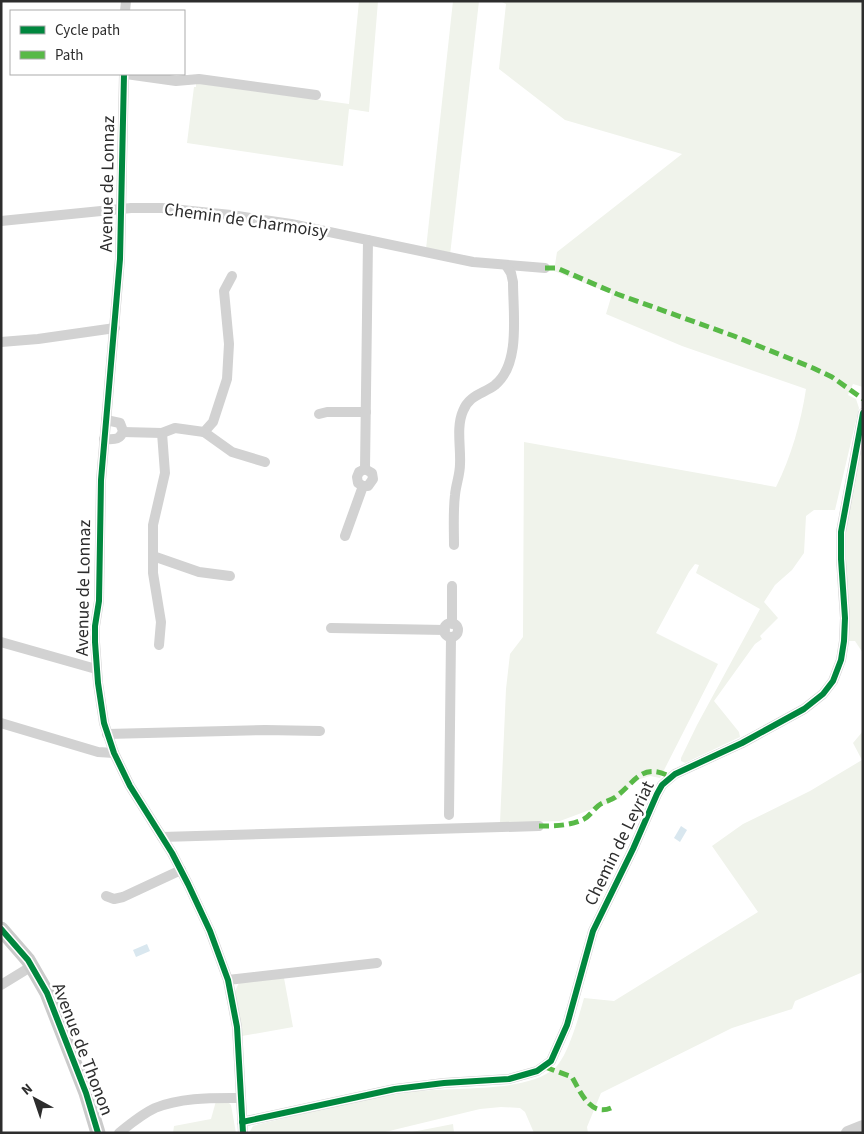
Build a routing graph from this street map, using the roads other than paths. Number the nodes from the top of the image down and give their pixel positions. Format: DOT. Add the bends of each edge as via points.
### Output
graph roads {
  1 [pos="125,75"];
  2 [pos="133,75"];
  3 [pos="316,95"];
  4 [pos="122,208"];
  5 [pos="1,221"];
  6 [pos="368,240"];
  7 [pos="506,265"];
  8 [pos="545,268"];
  9 [pos="232,276"];
  10 [pos="115,328"];
  11 [pos="1,342"];
  12 [pos="366,412"];
  13 [pos="319,414"];
  14 [pos="863,414"];
  15 [pos="106,420"];
  16 [pos="123,432"];
  17 [pos="204,432"];
  18 [pos="162,433"];
  19 [pos="104,439"];
  20 [pos="265,462"];
  21 [pos="346,536"];
  22 [pos="454,545"];
  23 [pos="153,556"];
  24 [pos="230,576"];
  25 [pos="452,586"];
  26 [pos="331,628"];
  27 [pos="449,630"];
  28 [pos="1,642"];
  29 [pos="159,645"];
  30 [pos="96,669"];
  31 [pos="1,723"];
  32 [pos="320,731"];
  33 [pos="107,734"];
  34 [pos="114,753"];
  35 [pos="449,815"];
  36 [pos="539,826"];
  37 [pos="443,829"];
  38 [pos="456,829"];
  39 [pos="162,837"];
  40 [pos="181,870"];
  41 [pos="106,896"];
  42 [pos="1,928"];
  43 [pos="377,963"];
  44 [pos="32,966"];
  45 [pos="228,980"];
  46 [pos="1,985"];
  47 [pos="241,1098"];
  48 [pos="242,1127"];
  49 [pos="863,1127"];
  50 [pos="98,1133"];
  51 [pos="119,1133"];
  52 [pos="848,1133"];
  1 -- 4 [label="street, Avenue de Lonnaz"];
  2 -- 3 [label="street, Avenue de Lonnaz" via="179,81 198,79"];
  4 -- 5 [label="street, Chemin de Charmoisy"];
  4 -- 6 [label="street, Chemin de Charmoisy" via="150,207 231,215"];
  4 -- 10 [label="street, Avenue de Lonnaz"];
  6 -- 7 [label="street, Chemin de Charmoisy" via="453,259"];
  6 -- 12 [label="street"];
  7 -- 8 [label="street, Chemin de Charmoisy"];
  7 -- 22 [label="street" via="512,282 512,355 500,380 471,398 461,416"];
  9 -- 17 [label="street" via="224,291 229,344 226,379 213,422"];
  10 -- 11 [label="street"];
  10 -- 15 [label="street, Avenue de Lonnaz"];
  12 -- 13 [label="street"];
  12 -- 21 [label="street" via="365,470 357,477 363,486"];
  14 -- 48 [label="street, Chemin de Leyriat" via="841,532 844,641 833,681 804,709 675,774 662,785 593,931 568,1025 551,1061 537,1071 509,1079 395,1090"];
  15 -- 16 [label="street" via="120,423"];
  15 -- 19 [label="street, Avenue de Lonnaz"];
  16 -- 18 [label="street"];
  16 -- 19 [label="street" via="116,439"];
  17 -- 18 [label="street" via="175,428"];
  17 -- 20 [label="street" via="232,452"];
  18 -- 23 [label="street" via="165,473 153,524"];
  19 -- 30 [label="street, Avenue de Lonnaz"];
  23 -- 24 [label="street" via="199,572"];
  23 -- 29 [label="street" via="152,573 161,622"];
  25 -- 27 [label="street"];
  26 -- 27 [label="street"];
  27 -- 35 [label="street"];
  28 -- 30 [label="street"];
  30 -- 33 [label="street, Avenue de Lonnaz"];
  31 -- 34 [label="street" via="98,752"];
  32 -- 33 [label="street"];
  33 -- 34 [label="street, Avenue de Lonnaz"];
  34 -- 39 [label="street, Avenue de Lonnaz"];
  35 -- 37 [label="street" via="443,819"];
  35 -- 38 [label="street" via="455,819"];
  36 -- 38 [label="street"];
  37 -- 38 [label="street"];
  37 -- 39 [label="street"];
  39 -- 40 [label="street, Avenue de Lonnaz"];
  40 -- 41 [label="street" via="123,897 114,899"];
  40 -- 45 [label="street, Avenue de Lonnaz" via="203,915"];
  42 -- 44 [label="main road, Avenue de Thonon"];
  43 -- 45 [label="street"];
  44 -- 46 [label="street"];
  44 -- 50 [label="main road, Avenue de Thonon" via="52,1005"];
  45 -- 47 [label="street, Avenue de Lonnaz" via="237,1027"];
  47 -- 48 [label="street, Avenue de Lonnaz"];
  47 -- 51 [label="street" via="163,1105 148,1111"];
  49 -- 52 [label="street"];
}
